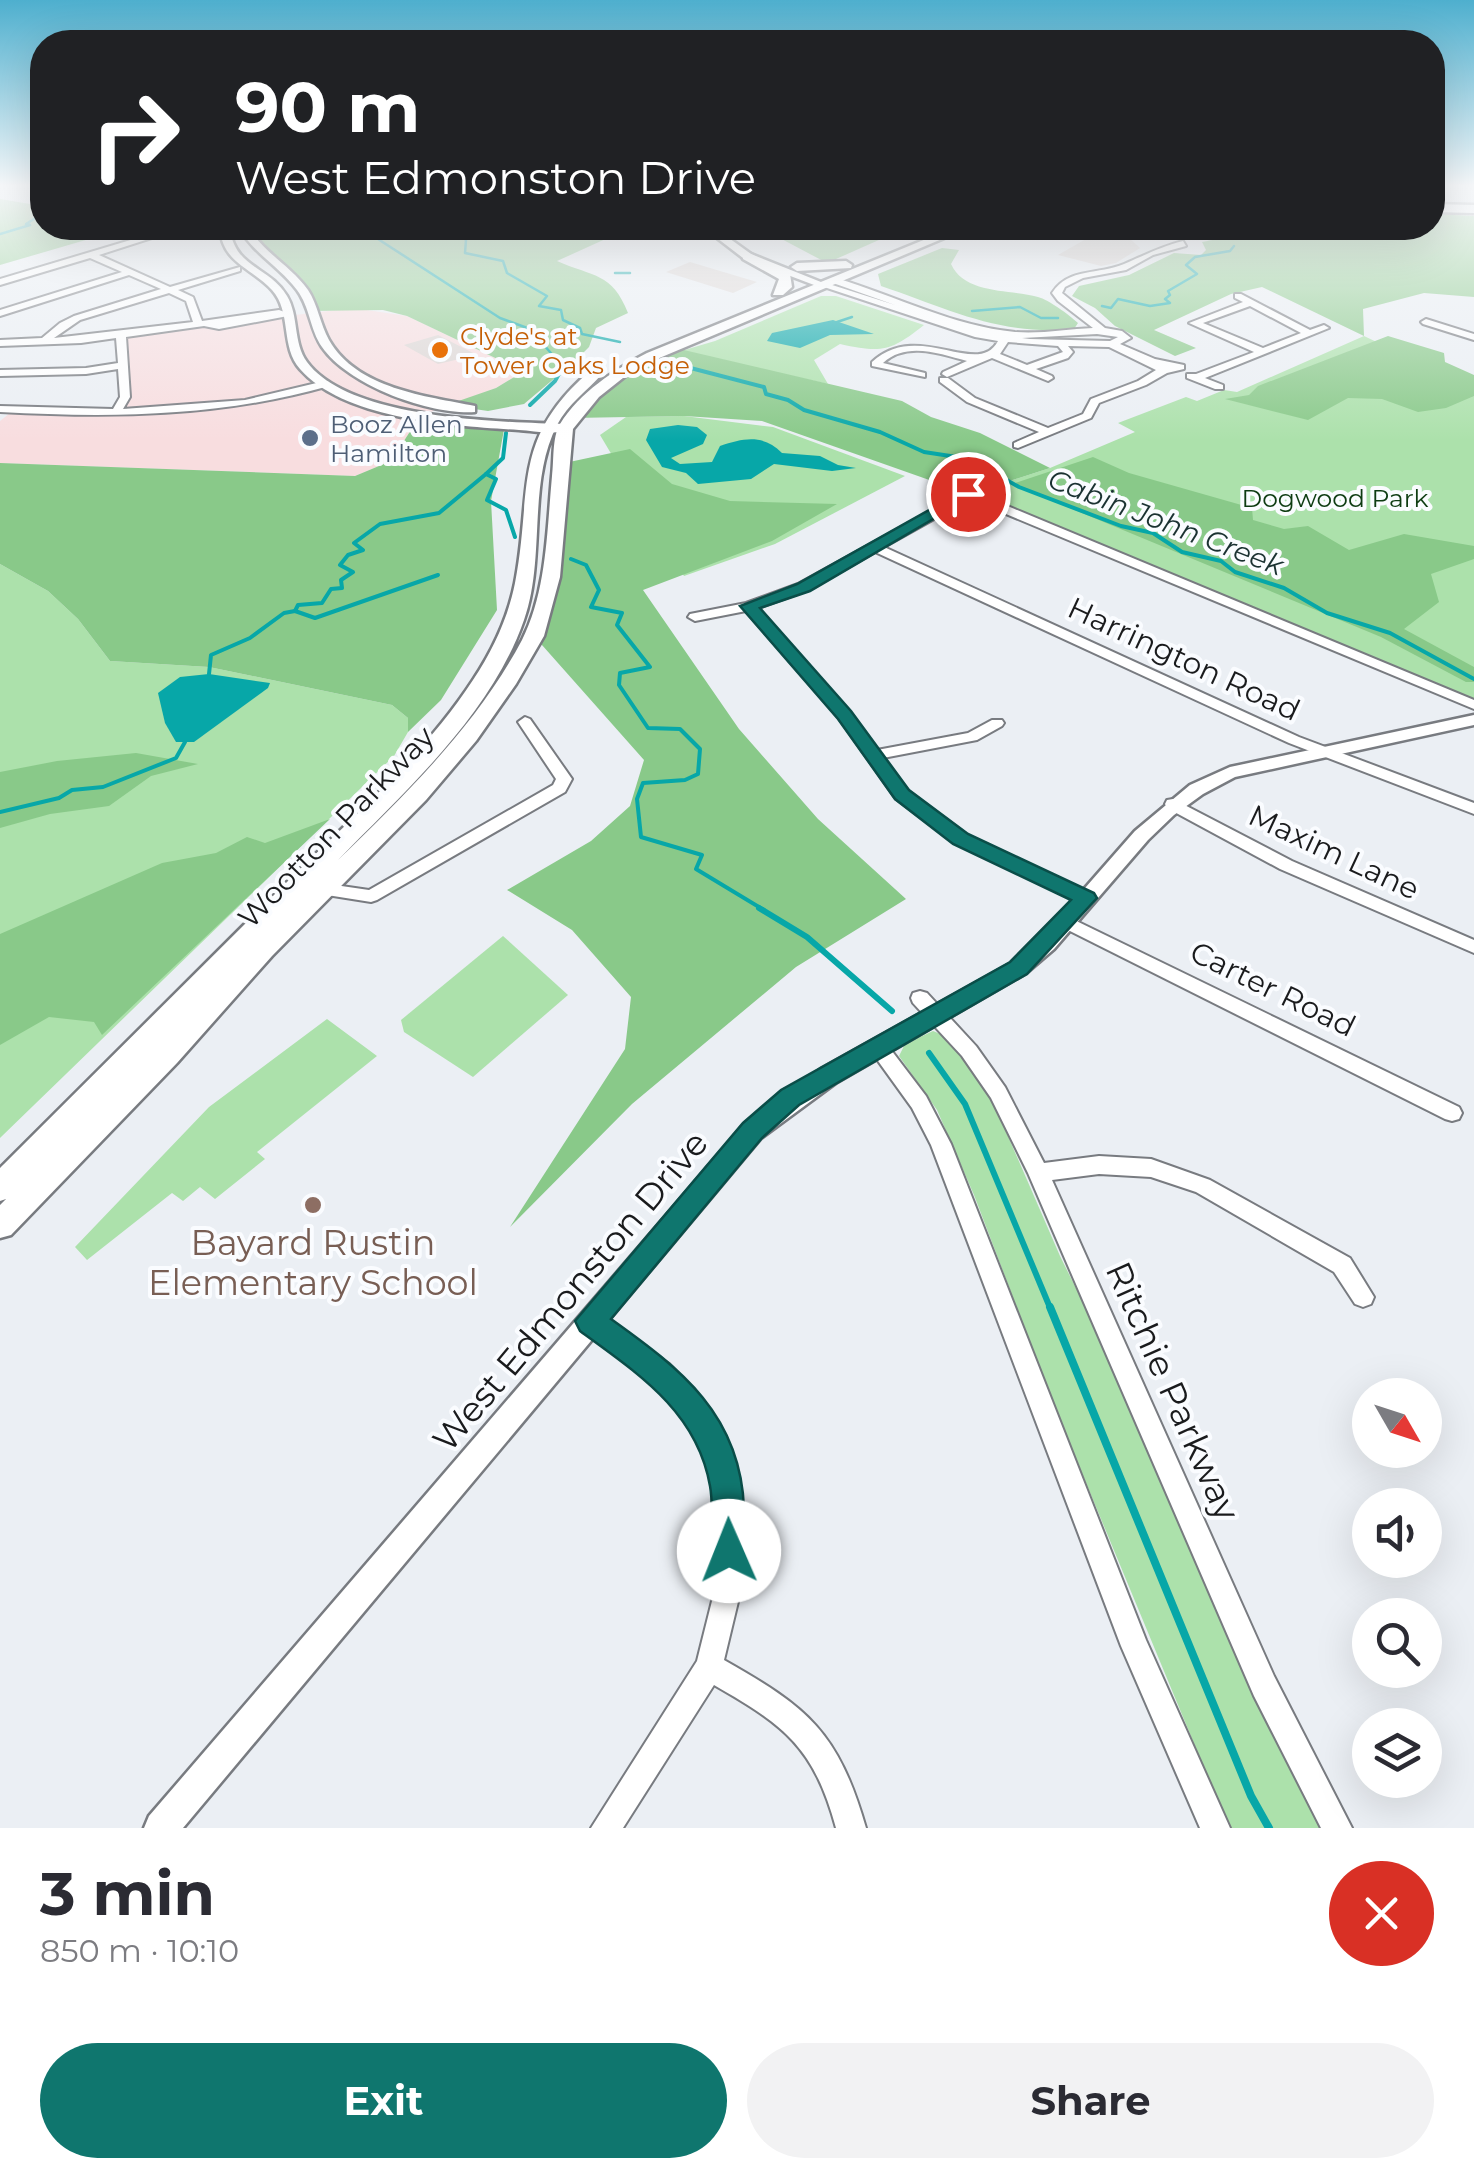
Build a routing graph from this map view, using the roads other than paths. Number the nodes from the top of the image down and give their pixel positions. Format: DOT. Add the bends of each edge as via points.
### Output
graph roads {
  1 [pos="39,270"];
  2 [pos="127,270"];
  3 [pos="234,270"];
  4 [pos="246,270"];
  5 [pos="281,270"];
  6 [pos="773,270"];
  7 [pos="790,270"];
  8 [pos="803,270"];
  9 [pos="848,270"];
  10 [pos="851,270"];
  11 [pos="1111,270"];
  12 [pos="131,272"];
  13 [pos="823,281"];
  14 [pos="0,282"];
  15 [pos="169,289"];
  16 [pos="855,292"];
  17 [pos="784,296"];
  18 [pos="1238,296"];
  19 [pos="1250,303"];
  20 [pos="312,311"];
  21 [pos="0,313"];
  22 [pos="288,315"];
  23 [pos="1426,322"];
  24 [pos="203,325"];
  25 [pos="1324,328"];
  26 [pos="1101,330"];
  27 [pos="1308,333"];
  28 [pos="121,336"];
  29 [pos="1001,336"];
  30 [pos="1474,337"];
  31 [pos="45,341"];
  32 [pos="1060,342"];
  33 [pos="0,343"];
  34 [pos="1116,343"];
  35 [pos="1260,351"];
  36 [pos="985,357"];
  37 [pos="124,366"];
  38 [pos="1165,366"];
  39 [pos="1028,368"];
  40 [pos="0,372"];
  41 [pos="945,377"];
  42 [pos="1048,378"];
  43 [pos="1196,378"];
  44 [pos="325,384"];
  45 [pos="1219,387"];
  46 [pos="0,409"];
  47 [pos="116,413"];
  48 [pos="558,422"];
  49 [pos="1048,432"];
  50 [pos="1018,445"];
  51 [pos="876,548"];
  52 [pos="748,606"];
  53 [pos="695,617"];
  54 [pos="1474,705"];
  55 [pos="1474,720"];
  56 [pos="525,722"];
  57 [pos="997,724"];
  58 [pos="1325,751"];
  59 [pos="875,755"];
  60 [pos="1173,804"];
  61 [pos="1474,809"];
  62 [pos="312,887"];
  63 [pos="1086,898"];
  64 [pos="1066,922"];
  65 [pos="1474,946"];
  66 [pos="928,1008"];
  67 [pos="878,1048"];
  68 [pos="1452,1113"];
  69 [pos="1038,1172"];
  70 [pos="0,1188"];
  71 [pos="0,1225"];
  72 [pos="1364,1297"];
  73 [pos="590,1321"];
  74 [pos="709,1667"];
  75 [pos="161,1828"];
  76 [pos="606,1828"];
  77 [pos="852,1828"];
  78 [pos="1215,1828"];
  79 [pos="1336,1828"];
  1 -- 14 [label="street"];
  2 -- 12 [label="street"];
  3 -- 15 [label="street"];
  4 -- 22 [label="street" via="275,286"];
  5 -- 20 [label="street" via="303,290"];
  6 -- 17 [label="main road" via="785,277"];
  7 -- 13 [label="street"];
  8 -- 13 [label="street"];
  9 -- 13 [label="main road"];
  10 -- 16 [label="main road"];
  11 -- 26 [label="street" via="1080,276 1057,293"];
  12 -- 15 [label="street"];
  12 -- 21 [label="street"];
  13 -- 16 [label="street"];
  13 -- 17 [label="main road"];
  15 -- 24 [label="street" via="196,305"];
  15 -- 31 [label="street" via="62,324"];
  16 -- 17 [label="main road"];
  16 -- 29 [label="street" via="960,331"];
  17 -- 48 [label="main road" via="624,371"];
  17 -- 48 [label="main road" via="608,364 588,379"];
  18 -- 19 [label="street"];
  19 -- 27 [label="street"];
  19 -- 35 [label="street" via="1194,323"];
  20 -- 22 [label="street"];
  20 -- 48 [label="street" via="329,350 361,376 447,405"];
  22 -- 24 [label="street"];
  22 -- 44 [label="street" via="292,348"];
  23 -- 30 [label="street"];
  24 -- 28 [label="street"];
  25 -- 27 [label="street"];
  26 -- 29 [label="street"];
  26 -- 34 [label="street" via="1126,338"];
  27 -- 35 [label="street"];
  28 -- 31 [label="street"];
  28 -- 37 [label="street"];
  29 -- 32 [label="street"];
  29 -- 36 [label="street" via="998,351"];
  31 -- 33 [label="street"];
  32 -- 34 [label="street"];
  32 -- 39 [label="street" via="1064,356"];
  34 -- 38 [label="street"];
  35 -- 43 [label="street"];
  36 -- 39 [label="street"];
  36 -- 41 [label="street"];
  36 -- 41 [label="street" via="910,346 876,364"];
  37 -- 40 [label="street"];
  37 -- 47 [label="street" via="125,397"];
  38 -- 43 [label="street"];
  38 -- 49 [label="street" via="1142,384 1096,401 1087,416"];
  39 -- 42 [label="street"];
  41 -- 49 [label="street" via="972,400"];
  43 -- 45 [label="street"];
  44 -- 47 [label="street" via="240,406"];
  44 -- 48 [label="street" via="420,416"];
  46 -- 47 [label="street"];
  48 -- 62 [label="main road, Wootton Parkway" via="551,578 534,636 506,684 418,795"];
  49 -- 50 [label="street"];
  51 -- 52 [label="street" via="804,587"];
  51 -- 54 [label="street" via="968,494"];
  51 -- 58 [label="street, Harrington Road"];
  52 -- 53 [label="street"];
  52 -- 59 [label="street"];
  55 -- 58 [label="street, West Edmonston Drive"];
  56 -- 62 [label="street" via="564,779 559,788 372,896"];
  57 -- 59 [label="street" via="972,736"];
  58 -- 60 [label="street, West Edmonston Drive" via="1230,773"];
  58 -- 61 [label="street, Harrington Road"];
  59 -- 63 [label="street" via="902,794 941,827"];
  60 -- 63 [label="street, West Edmonston Drive"];
  60 -- 65 [label="street, Maxim Lane" via="1286,864"];
  62 -- 70 [label="main road, Wootton Parkway"];
  62 -- 71 [label="main road, Wootton Parkway"];
  63 -- 64 [label="street, West Edmonston Drive"];
  64 -- 66 [label="street, West Edmonston Drive" via="1019,968"];
  64 -- 68 [label="street, Carter Road"];
  66 -- 67 [label="street, West Edmonston Drive"];
  66 -- 69 [label="street, Ritchie Parkway" via="998,1092"];
  67 -- 73 [label="street, West Edmonston Drive" via="790,1098 753,1131"];
  67 -- 78 [label="street" via="941,1144 1135,1646"];
  69 -- 72 [label="street" via="1151,1168 1202,1186 1342,1265"];
  69 -- 79 [label="street, Ritchie Parkway" via="1264,1686"];
  73 -- 74 [label="street" via="661,1372 688,1400 714,1444 727,1488 729,1585"];
  73 -- 75 [label="street, West Edmonston Drive"];
  74 -- 76 [label="street"];
  74 -- 77 [label="street" via="804,1728 840,1782"];
}
